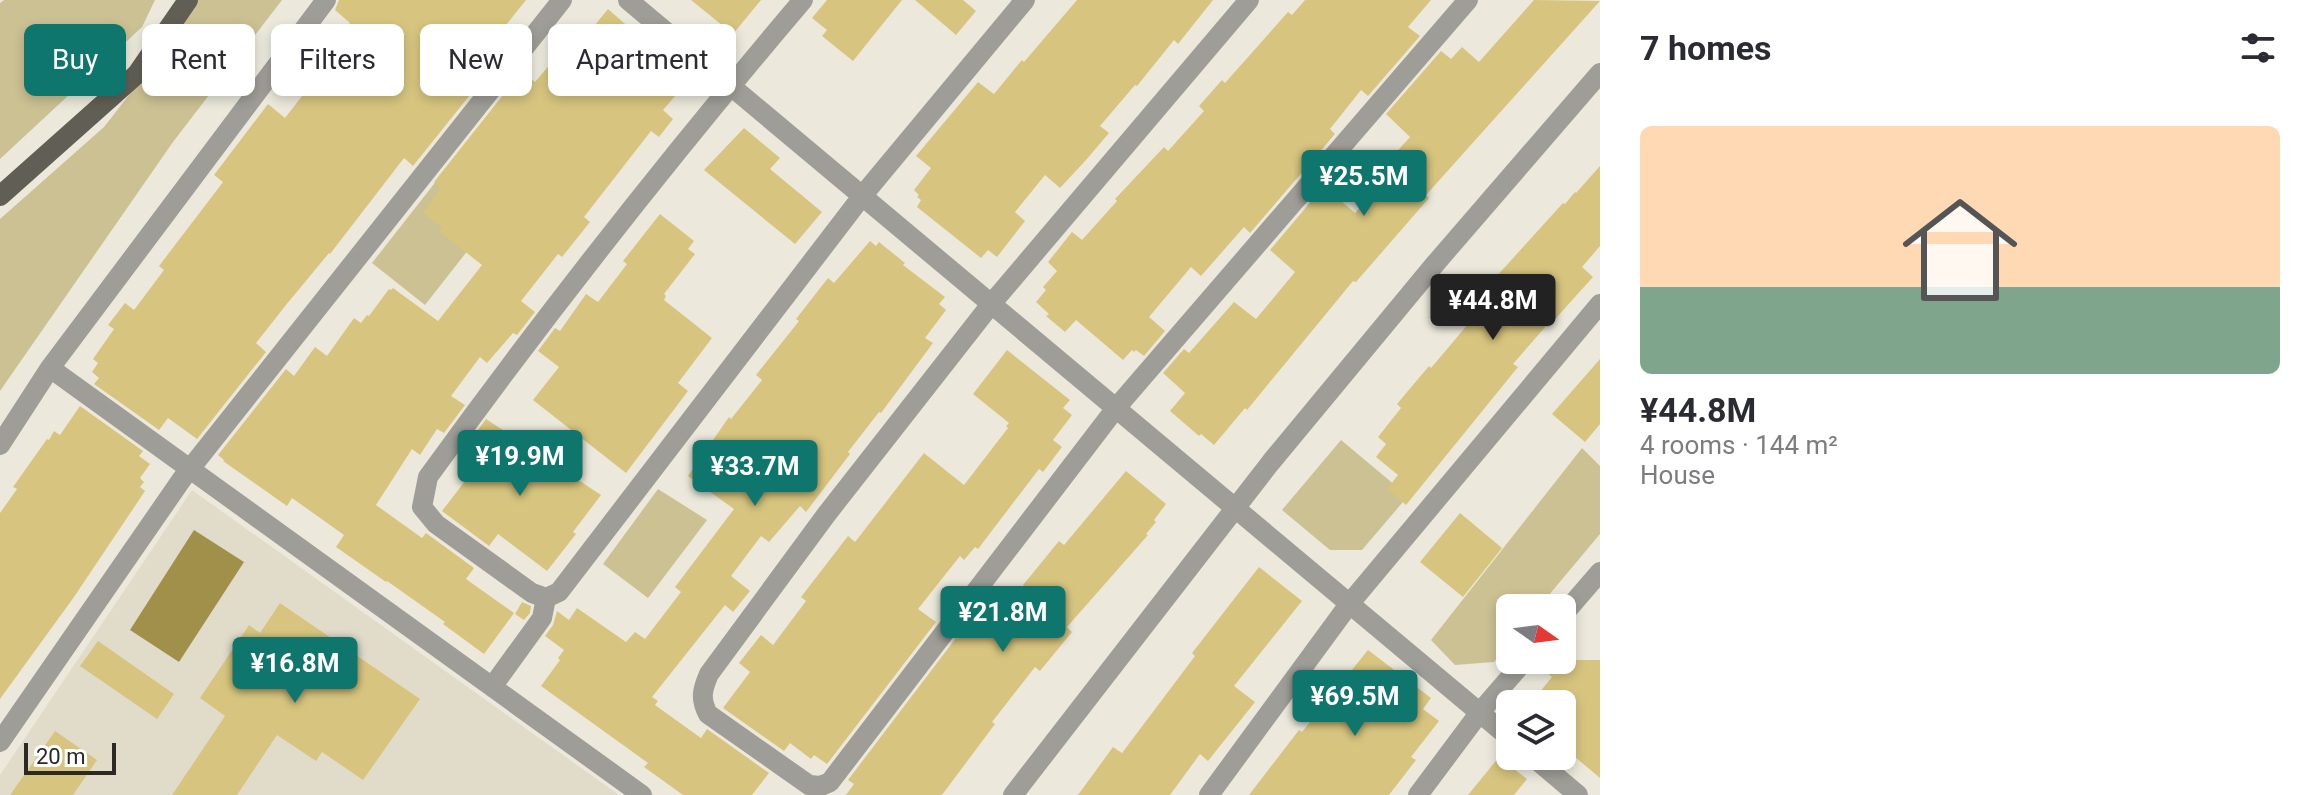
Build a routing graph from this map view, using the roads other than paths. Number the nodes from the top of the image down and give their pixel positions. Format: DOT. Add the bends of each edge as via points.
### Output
graph roads {
  1 [pos="188,0"];
  2 [pos="326,0"];
  3 [pos="562,0"];
  4 [pos="628,0"];
  5 [pos="803,0"];
  6 [pos="1025,0"];
  7 [pos="1249,0"];
  8 [pos="1465,1"];
  9 [pos="657,24"];
  10 [pos="1600,73"];
  11 [pos="736,79"];
  12 [pos="736,89"];
  13 [pos="722,96"];
  14 [pos="863,195"];
  15 [pos="0,196"];
  16 [pos="992,303"];
  17 [pos="1600,304"];
  18 [pos="50,368"];
  19 [pos="1116,408"];
  20 [pos="0,445"];
  21 [pos="189,470"];
  22 [pos="1235,507"];
  23 [pos="1600,572"];
  24 [pos="546,598"];
  25 [pos="1576,600"];
  26 [pos="1350,603"];
  27 [pos="1513,674"];
  28 [pos="492,687"];
  29 [pos="1480,712"];
  30 [pos="1496,726"];
  31 [pos="0,742"];
  32 [pos="1549,770"];
  33 [pos="806,790"];
  34 [pos="642,795"];
  35 [pos="1013,795"];
  36 [pos="1209,795"];
  37 [pos="1418,795"];
  38 [pos="1578,795"];
  1 -- 15 [label="main road" via="137,74"];
  2 -- 18 [label="street"];
  3 -- 21 [label="street"];
  4 -- 9 [label="street"];
  5 -- 11 [label="street"];
  6 -- 14 [label="street"];
  7 -- 16 [label="street"];
  8 -- 19 [label="street"];
  10 -- 22 [label="street"];
  12 -- 14 [label="street"];
  13 -- 24 [label="street" via="578,275 428,477 422,507 436,524"];
  14 -- 16 [label="street"];
  14 -- 24 [label="street" via="559,592"];
  16 -- 19 [label="street"];
  16 -- 33 [label="street" via="826,515 703,687 701,701 708,714"];
  17 -- 26 [label="street"];
  18 -- 20 [label="street"];
  18 -- 21 [label="street"];
  19 -- 22 [label="street"];
  19 -- 33 [label="street" via="830,782"];
  21 -- 28 [label="street"];
  21 -- 31 [label="street"];
  22 -- 26 [label="street"];
  22 -- 35 [label="street"];
  23 -- 25 [label="street"];
  24 -- 28 [label="street" via="542,618"];
  26 -- 29 [label="street"];
  26 -- 36 [label="street"];
  27 -- 29 [label="street"];
  28 -- 34 [label="street"];
  29 -- 30 [label="street"];
  29 -- 37 [label="street"];
  32 -- 38 [label="street"];
}
